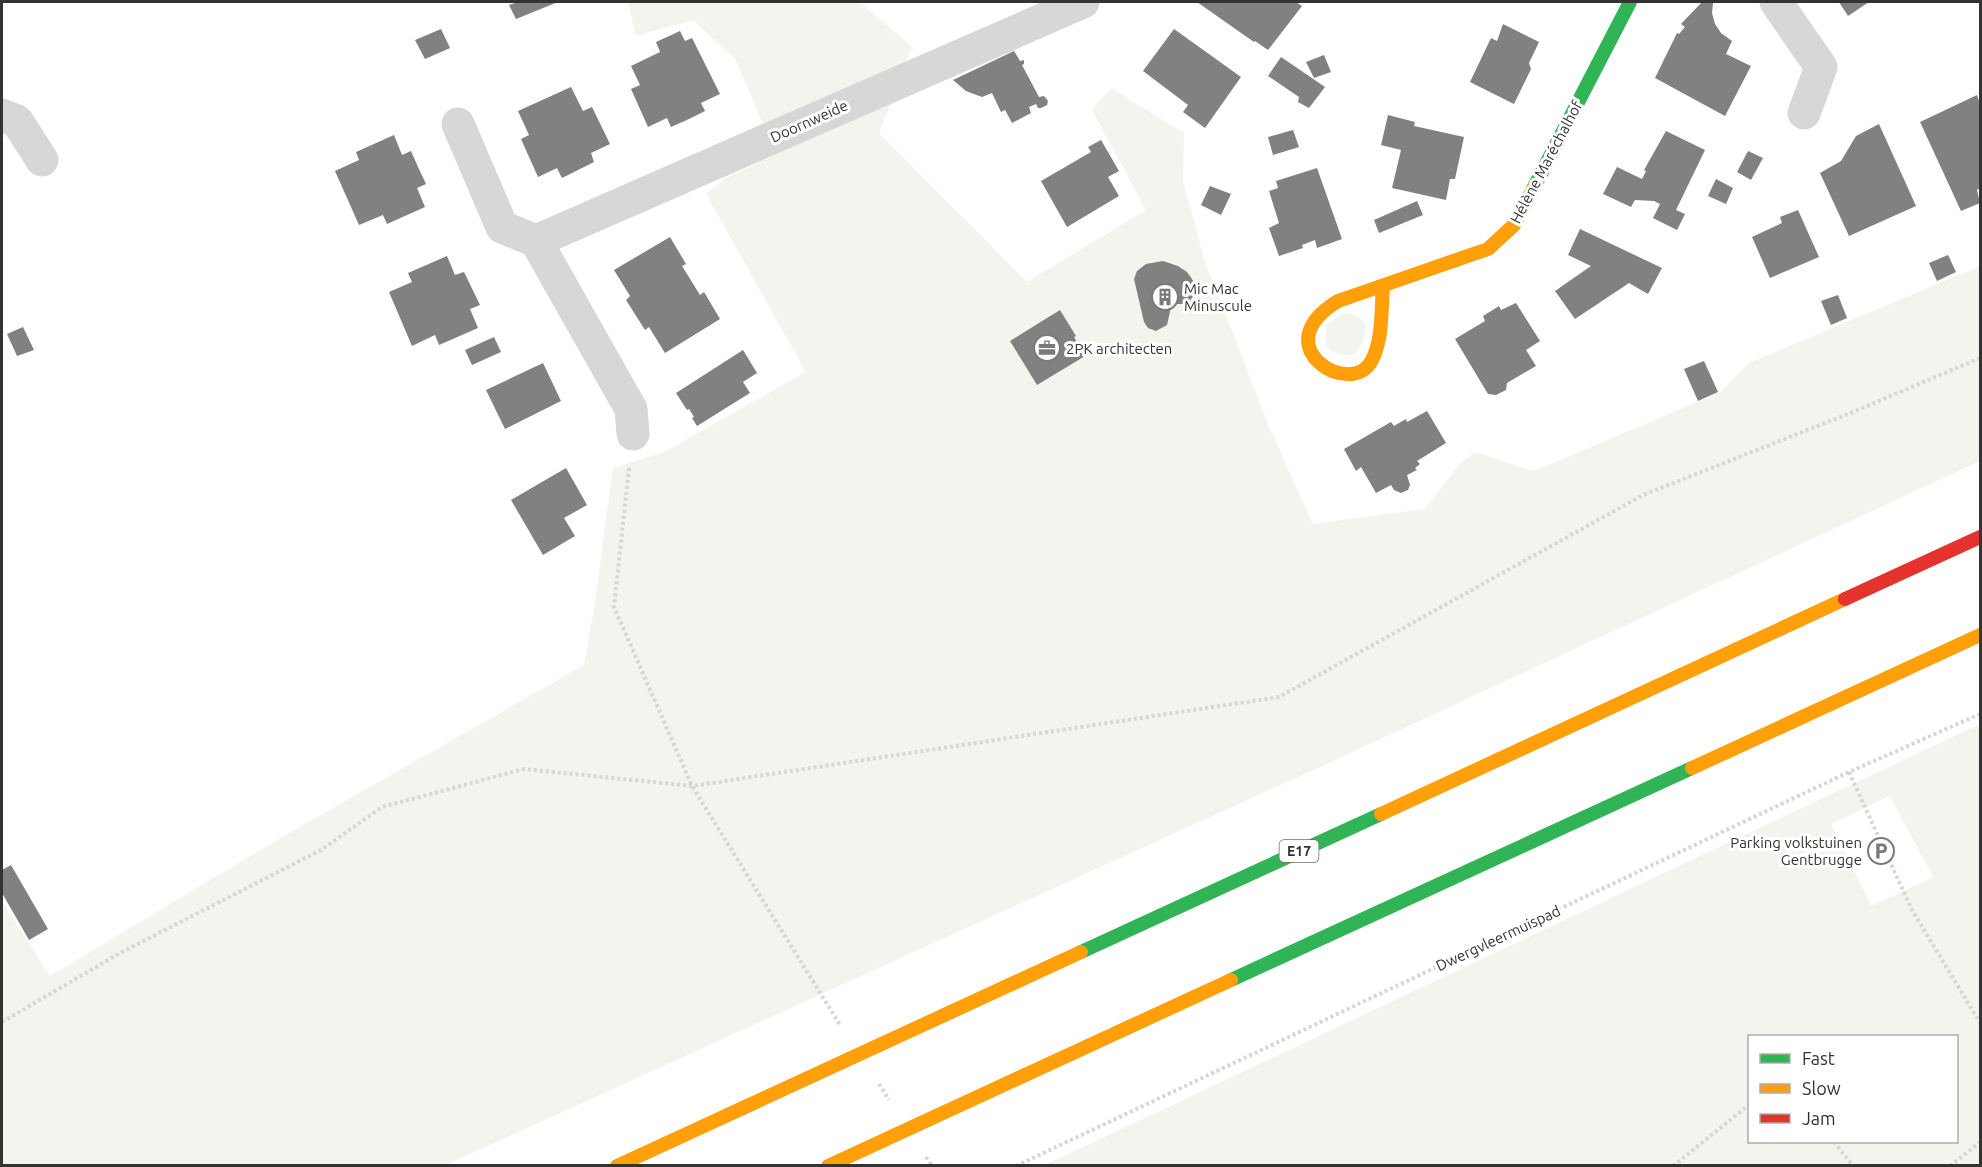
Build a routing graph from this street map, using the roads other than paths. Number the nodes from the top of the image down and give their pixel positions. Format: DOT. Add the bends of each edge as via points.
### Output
graph roads {
  1 [pos="1083,2"];
  2 [pos="1630,2"];
  3 [pos="1776,2"];
  4 [pos="1804,113"];
  5 [pos="2,115"];
  6 [pos="458,124"];
  7 [pos="42,159"];
  8 [pos="536,241"];
  9 [pos="1383,287"];
  10 [pos="633,434"];
  11 [pos="1980,537"];
  12 [pos="1980,635"];
  13 [pos="617,1166"];
  14 [pos="828,1166"];
  1 -- 8 [label="street, Doornweide"];
  2 -- 9 [label="main road, Hélène Maréchalhof" via="1514,225 1488,249"];
  3 -- 4 [label="street" via="1821,67"];
  5 -- 7 [label="street" via="17,121"];
  6 -- 8 [label="street" via="502,227"];
  8 -- 10 [label="street" via="631,409"];
  9 -- 9 [label="main road, Hélène Maréchalhof" via="1380,333 1372,362 1355,374 1321,367 1311,356 1307,341 1310,326 1321,312 1338,301"];
  11 -- 13 [label="main road, E17"];
  12 -- 14 [label="main road"];
}
